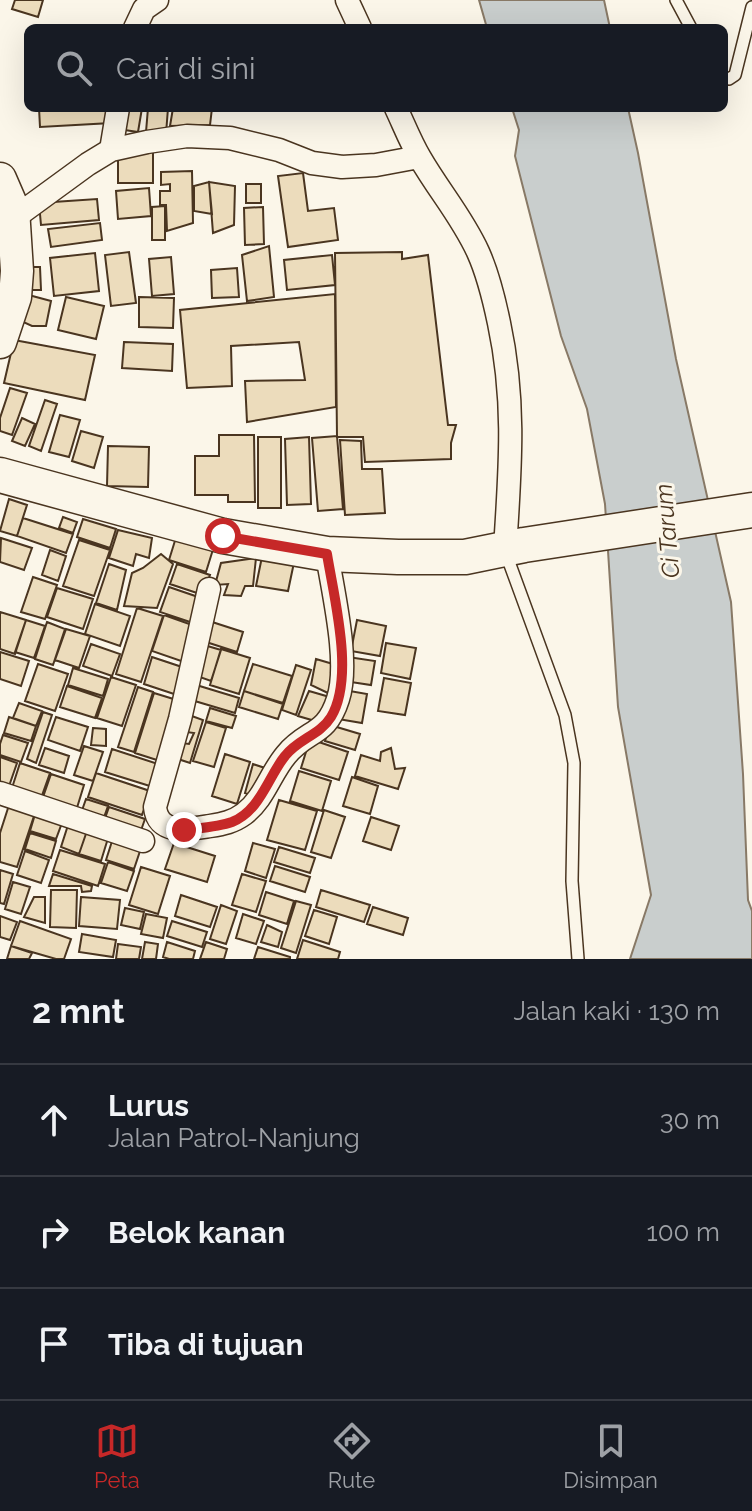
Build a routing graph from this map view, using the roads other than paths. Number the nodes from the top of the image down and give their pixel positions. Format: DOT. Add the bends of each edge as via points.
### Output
graph roads {
  1 [pos="157,0"];
  2 [pos="347,0"];
  3 [pos="676,0"];
  4 [pos="752,7"];
  5 [pos="137,24"];
  6 [pos="358,24"];
  7 [pos="689,24"];
  8 [pos="728,79"];
  9 [pos="117,112"];
  10 [pos="398,112"];
  11 [pos="111,150"];
  12 [pos="419,157"];
  13 [pos="0,179"];
  14 [pos="14,218"];
  15 [pos="0,342"];
  16 [pos="0,475"];
  17 [pos="752,510"];
  18 [pos="514,547"];
  19 [pos="327,554"];
  20 [pos="209,589"];
  21 [pos="0,793"];
  22 [pos="143,841"];
  23 [pos="578,959"];
  1 -- 5 [label="street" via="144,9"];
  2 -- 6 [label="street"];
  3 -- 7 [label="lane"];
  4 -- 8 [label="lane" via="735,75"];
  9 -- 11 [label="street"];
  10 -- 12 [label="street"];
  11 -- 12 [label="street" via="187,136 230,138 342,167"];
  11 -- 14 [label="street"];
  12 -- 18 [label="street" via="463,221 493,295 510,391"];
  13 -- 14 [label="street"];
  14 -- 15 [label="street" via="15,297"];
  16 -- 19 [label="main road" via="223,536"];
  17 -- 18 [label="main road"];
  18 -- 19 [label="main road" via="465,557"];
  18 -- 23 [label="lane" via="565,715 574,763 572,881"];
  19 -- 20 [label="street" via="342,665 331,718 285,755 246,813 232,822 184,830 170,828 155,807"];
  21 -- 22 [label="street"];
}
